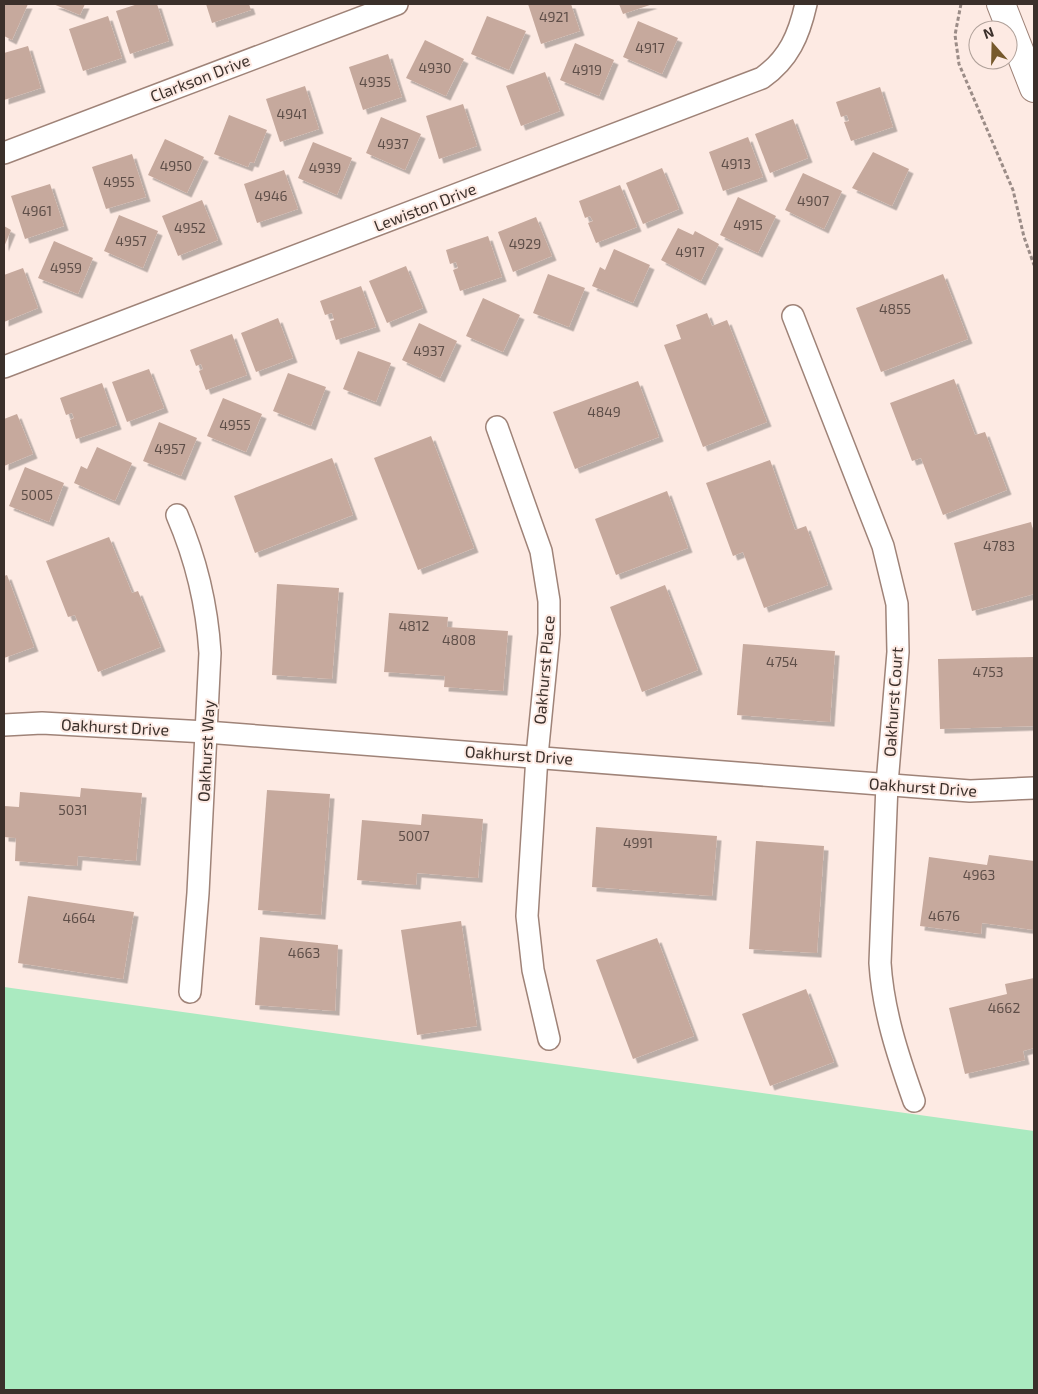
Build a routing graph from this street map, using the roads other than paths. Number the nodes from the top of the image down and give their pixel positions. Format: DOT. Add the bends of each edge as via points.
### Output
graph roads {
  1 [pos="397,4"];
  2 [pos="806,4"];
  3 [pos="1002,4"];
  4 [pos="1034,88"];
  5 [pos="4,153"];
  6 [pos="793,316"];
  7 [pos="4,367"];
  8 [pos="497,427"];
  9 [pos="177,515"];
  10 [pos="4,725"];
  11 [pos="206,732"];
  12 [pos="536,756"];
  13 [pos="887,784"];
  14 [pos="1034,788"];
  15 [pos="190,992"];
  16 [pos="549,1039"];
  17 [pos="914,1101"];
  1 -- 5 [label="street, Clarkson Drive"];
  2 -- 7 [label="street, Lewiston Drive" via="793,46 784,59 762,78"];
  3 -- 4 [label="main road"];
  6 -- 13 [label="street, Oakhurst Court" via="879,534 892,580 898,644"];
  8 -- 12 [label="street, Oakhurst Place" via="538,544 549,601 548,645"];
  9 -- 11 [label="street, Oakhurst Way" via="199,579 207,622 210,653"];
  10 -- 11 [label="street, Oakhurst Drive" via="42,723"];
  11 -- 12 [label="street, Oakhurst Drive"];
  11 -- 15 [label="street, Oakhurst Way"];
  12 -- 13 [label="street, Oakhurst Drive"];
  12 -- 16 [label="street, Oakhurst Place" via="527,916 533,970"];
  13 -- 14 [label="street, Oakhurst Drive" via="994,792"];
  13 -- 17 [label="street, Oakhurst Court" via="881,973 891,1035"];
}
